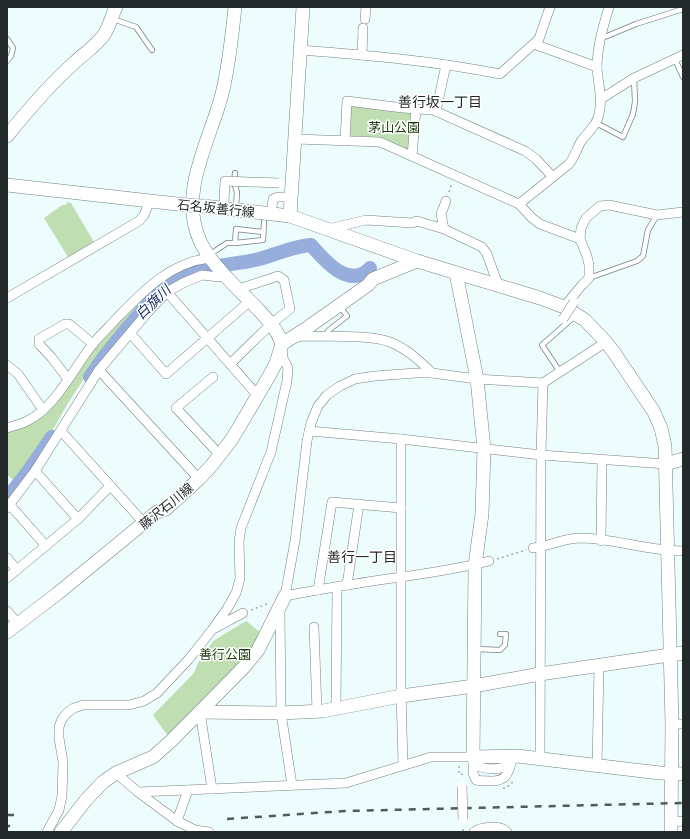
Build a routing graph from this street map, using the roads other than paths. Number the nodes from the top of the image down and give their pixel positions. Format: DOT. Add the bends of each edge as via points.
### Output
graph roads {
  1 [pos="235,7"];
  2 [pos="303,7"];
  3 [pos="366,7"];
  4 [pos="550,7"];
  5 [pos="609,7"];
  6 [pos="683,9"];
  7 [pos="113,13"];
  8 [pos="7,39"];
  9 [pos="600,39"];
  10 [pos="534,44"];
  11 [pos="152,50"];
  12 [pos="301,50"];
  13 [pos="362,55"];
  14 [pos="679,57"];
  15 [pos="7,61"];
  16 [pos="446,65"];
  17 [pos="597,67"];
  18 [pos="683,77"];
  19 [pos="634,78"];
  20 [pos="601,99"];
  21 [pos="416,109"];
  22 [pos="436,111"];
  23 [pos="596,124"];
  24 [pos="7,136"];
  25 [pos="295,140"];
  26 [pos="345,141"];
  27 [pos="412,156"];
  28 [pos="235,173"];
  29 [pos="553,177"];
  30 [pos="278,183"];
  31 [pos="7,185"];
  32 [pos="284,197"];
  33 [pos="150,201"];
  34 [pos="446,201"];
  35 [pos="224,202"];
  36 [pos="519,204"];
  37 [pos="272,207"];
  38 [pos="236,210"];
  39 [pos="683,212"];
  40 [pos="657,215"];
  41 [pos="290,216"];
  42 [pos="264,222"];
  43 [pos="444,229"];
  44 [pos="328,230"];
  45 [pos="263,232"];
  46 [pos="580,239"];
  47 [pos="235,243"];
  48 [pos="209,257"];
  49 [pos="417,261"];
  50 [pos="219,273"];
  51 [pos="456,273"];
  52 [pos="589,278"];
  53 [pos="498,285"];
  54 [pos="239,289"];
  55 [pos="167,292"];
  56 [pos="7,298"];
  57 [pos="250,301"];
  58 [pos="341,308"];
  59 [pos="567,312"];
  60 [pos="270,323"];
  61 [pos="131,334"];
  62 [pos="208,337"];
  63 [pos="324,337"];
  64 [pos="606,342"];
  65 [pos="283,343"];
  66 [pos="93,344"];
  67 [pos="230,364"];
  68 [pos="7,365"];
  69 [pos="100,370"];
  70 [pos="560,372"];
  71 [pos="432,373"];
  72 [pos="213,377"];
  73 [pos="68,379"];
  74 [pos="477,379"];
  75 [pos="543,383"];
  76 [pos="258,396"];
  77 [pos="42,410"];
  78 [pos="7,428"];
  79 [pos="61,431"];
  80 [pos="309,431"];
  81 [pos="401,439"];
  82 [pos="484,449"];
  83 [pos="220,455"];
  84 [pos="541,455"];
  85 [pos="602,459"];
  86 [pos="683,459"];
  87 [pos="666,464"];
  88 [pos="35,471"];
  89 [pos="199,479"];
  90 [pos="110,486"];
  91 [pos="359,504"];
  92 [pos="8,506"];
  93 [pos="401,508"];
  94 [pos="78,519"];
  95 [pos="144,523"];
  96 [pos="601,541"];
  97 [pos="46,546"];
  98 [pos="538,547"];
  99 [pos="668,551"];
  100 [pos="683,551"];
  101 [pos="7,558"];
  102 [pos="489,561"];
  103 [pos="474,565"];
  104 [pos="18,570"];
  105 [pos="402,577"];
  106 [pos="7,578"];
  107 [pos="347,585"];
  108 [pos="337,587"];
  109 [pos="318,590"];
  110 [pos="282,600"];
  111 [pos="7,611"];
  112 [pos="243,613"];
  113 [pos="18,624"];
  114 [pos="314,627"];
  115 [pos="212,630"];
  116 [pos="7,632"];
  117 [pos="500,634"];
  118 [pos="474,649"];
  119 [pos="677,654"];
  120 [pos="599,666"];
  121 [pos="540,674"];
  122 [pos="474,686"];
  123 [pos="401,696"];
  124 [pos="336,708"];
  125 [pos="317,711"];
  126 [pos="200,712"];
  127 [pos="281,713"];
  128 [pos="677,724"];
  129 [pos="473,759"];
  130 [pos="540,759"];
  131 [pos="511,761"];
  132 [pos="403,766"];
  133 [pos="597,766"];
  134 [pos="116,773"];
  135 [pos="677,774"];
  136 [pos="292,785"];
  137 [pos="462,786"];
  138 [pos="212,789"];
  139 [pos="188,790"];
  140 [pos="138,792"];
  141 [pos="177,821"];
  142 [pos="463,823"];
  143 [pos="675,825"];
  144 [pos="47,832"];
  145 [pos="61,832"];
  146 [pos="209,832"];
  147 [pos="474,832"];
  148 [pos="507,832"];
  1 -- 48 [label="street" via="222,96 200,164 193,196 192,216 195,231"];
  2 -- 12 [label="street"];
  3 -- 13 [label="street"];
  4 -- 10 [label="street" via="541,36"];
  5 -- 9 [label="street"];
  6 -- 9 [label="lane"];
  7 -- 11 [label="lane" via="136,27"];
  7 -- 24 [label="street" via="105,34 46,90"];
  8 -- 15 [label="lane" via="13,48"];
  9 -- 17 [label="street"];
  10 -- 16 [label="street" via="500,74"];
  10 -- 17 [label="street"];
  12 -- 13 [label="street"];
  12 -- 25 [label="street"];
  13 -- 16 [label="street"];
  14 -- 18 [label="lane"];
  14 -- 19 [label="street"];
  16 -- 22 [label="street"];
  17 -- 20 [label="street"];
  19 -- 20 [label="street"];
  19 -- 23 [label="lane" via="633,114 623,137"];
  20 -- 23 [label="street"];
  21 -- 22 [label="street"];
  21 -- 26 [label="street" via="347,101"];
  21 -- 27 [label="street"];
  22 -- 29 [label="street" via="525,151"];
  23 -- 29 [label="street" via="582,140 573,160"];
  25 -- 26 [label="street"];
  25 -- 41 [label="street"];
  26 -- 27 [label="street" via="380,142"];
  27 -- 36 [label="street"];
  28 -- 38 [label="lane"];
  29 -- 36 [label="street"];
  30 -- 35 [label="street, bridge" via="225,180"];
  31 -- 33 [label="street, 石名坂善行線"];
  32 -- 37 [label="street" via="273,199"];
  33 -- 38 [label="street, 石名坂善行線, bridge"];
  33 -- 56 [label="street" via="139,221"];
  34 -- 43 [label="street" via="441,214"];
  36 -- 46 [label="street" via="540,224"];
  38 -- 41 [label="street, 石名坂善行線"];
  39 -- 40 [label="street"];
  40 -- 46 [label="street" via="609,205 600,206 586,218 581,228"];
  40 -- 52 [label="lane" via="648,230 643,256 632,263"];
  41 -- 44 [label="street, 石名坂善行線"];
  42 -- 45 [label="lane"];
  43 -- 44 [label="street" via="417,221 412,223 366,220"];
  43 -- 53 [label="street" via="482,247"];
  44 -- 49 [label="street, 石名坂善行線"];
  45 -- 47 [label="lane" via="263,240"];
  45 -- 47 [label="lane" via="236,229"];
  46 -- 52 [label="street" via="588,261"];
  47 -- 48 [label="lane" via="227,244"];
  48 -- 50 [label="street"];
  48 -- 66 [label="street" via="166,273 142,292"];
  49 -- 51 [label="street, 石名坂善行線"];
  49 -- 65 [label="street" via="373,279"];
  50 -- 54 [label="street"];
  50 -- 55 [label="street" via="202,275"];
  51 -- 53 [label="street, 石名坂善行線"];
  51 -- 74 [label="street"];
  52 -- 59 [label="street" via="582,285"];
  53 -- 59 [label="street, 石名坂善行線" via="540,298"];
  54 -- 57 [label="street"];
  54 -- 60 [label="street" via="278,276 284,280 290,309"];
  55 -- 61 [label="street"];
  55 -- 62 [label="street"];
  57 -- 60 [label="street"];
  57 -- 62 [label="street"];
  58 -- 63 [label="lane" via="347,316"];
  59 -- 64 [label="street, 石名坂善行線" via="585,320"];
  59 -- 70 [label="lane" via="542,345"];
  60 -- 65 [label="street"];
  60 -- 67 [label="street"];
  61 -- 62 [label="street" via="166,374"];
  61 -- 69 [label="street"];
  62 -- 67 [label="street"];
  63 -- 65 [label="street" via="303,336"];
  63 -- 71 [label="street" via="357,337 388,341 417,358"];
  64 -- 70 [label="street"];
  64 -- 87 [label="street, 石名坂善行線" via="654,412 661,428"];
  65 -- 76 [label="street, 藤沢石川線" via="276,363"];
  65 -- 115 [label="street" via="288,381 271,452 241,528 240,579 236,593"];
  66 -- 73 [label="street"];
  66 -- 73 [label="street" via="69,324 39,339 39,344"];
  67 -- 76 [label="street"];
  68 -- 77 [label="street" via="18,374"];
  69 -- 79 [label="street"];
  69 -- 89 [label="street"];
  70 -- 75 [label="street"];
  71 -- 74 [label="street"];
  71 -- 80 [label="street" via="375,376 355,379 340,386 318,406"];
  72 -- 83 [label="street" via="176,408"];
  73 -- 77 [label="street" via="56,397"];
  74 -- 75 [label="street"];
  74 -- 82 [label="street"];
  75 -- 84 [label="street"];
  76 -- 83 [label="street, 藤沢石川線"];
  77 -- 78 [label="street" via="28,421"];
  79 -- 88 [label="street"];
  79 -- 90 [label="street"];
  80 -- 81 [label="street"];
  80 -- 110 [label="street" via="295,541"];
  81 -- 82 [label="street"];
  81 -- 93 [label="street"];
  82 -- 84 [label="street"];
  82 -- 103 [label="street" via="482,514"];
  83 -- 89 [label="street, 藤沢石川線"];
  84 -- 85 [label="street"];
  84 -- 98 [label="street"];
  85 -- 87 [label="street"];
  85 -- 96 [label="street"];
  86 -- 87 [label="street"];
  87 -- 99 [label="street, 石名坂善行線"];
  88 -- 92 [label="street"];
  88 -- 94 [label="street"];
  89 -- 95 [label="street, 藤沢石川線" via="166,509 157,512"];
  90 -- 94 [label="street"];
  90 -- 95 [label="street"];
  91 -- 93 [label="street"];
  91 -- 107 [label="street"];
  91 -- 109 [label="street" via="332,502"];
  92 -- 97 [label="street"];
  93 -- 105 [label="street"];
  94 -- 97 [label="street"];
  95 -- 113 [label="street, 藤沢石川線"];
  96 -- 98 [label="street" via="568,538"];
  96 -- 99 [label="street"];
  97 -- 104 [label="street"];
  98 -- 121 [label="street"];
  99 -- 100 [label="street"];
  99 -- 119 [label="street, 石名坂善行線"];
  101 -- 104 [label="street"];
  102 -- 103 [label="street"];
  103 -- 105 [label="street"];
  103 -- 118 [label="street"];
  104 -- 106 [label="street"];
  105 -- 107 [label="street"];
  105 -- 123 [label="street"];
  107 -- 108 [label="street"];
  108 -- 109 [label="street"];
  108 -- 124 [label="street"];
  109 -- 110 [label="street"];
  110 -- 126 [label="street" via="258,650 246,666"];
  110 -- 127 [label="street"];
  111 -- 113 [label="street"];
  112 -- 115 [label="street"];
  113 -- 116 [label="street, 藤沢石川線"];
  114 -- 125 [label="street"];
  115 -- 144 [label="street" via="170,680 144,701 129,705 84,705 67,712 59,727 63,762 62,796 59,810"];
  117 -- 118 [label="lane" via="506,634 505,645 500,650"];
  118 -- 122 [label="street"];
  119 -- 120 [label="street"];
  119 -- 128 [label="street, 石名坂善行線"];
  120 -- 121 [label="street"];
  120 -- 133 [label="street"];
  121 -- 122 [label="street"];
  121 -- 130 [label="street"];
  122 -- 123 [label="street"];
  122 -- 129 [label="street"];
  123 -- 124 [label="street"];
  123 -- 132 [label="street"];
  124 -- 125 [label="street"];
  125 -- 127 [label="street"];
  126 -- 127 [label="street"];
  126 -- 134 [label="street" via="153,757"];
  126 -- 138 [label="street"];
  127 -- 136 [label="street"];
  128 -- 135 [label="street, 石名坂善行線"];
  129 -- 131 [label="street"];
  129 -- 131 [label="street" via="473,774 476,780 481,781 503,779"];
  129 -- 132 [label="street" via="431,757"];
  130 -- 131 [label="street"];
  130 -- 133 [label="street"];
  132 -- 136 [label="street" via="346,782"];
  133 -- 135 [label="street"];
  134 -- 140 [label="street"];
  134 -- 145 [label="street" via="94,790"];
  135 -- 143 [label="street, 石名坂善行線"];
  136 -- 138 [label="street"];
  137 -- 142 [label="street, bridge"];
  138 -- 139 [label="street"];
  139 -- 140 [label="street"];
  139 -- 141 [label="street"];
  140 -- 141 [label="street"];
  141 -- 146 [label="street" via="195,830"];
  147 -- 148 [label="street" via="480,828 500,828"];
}
